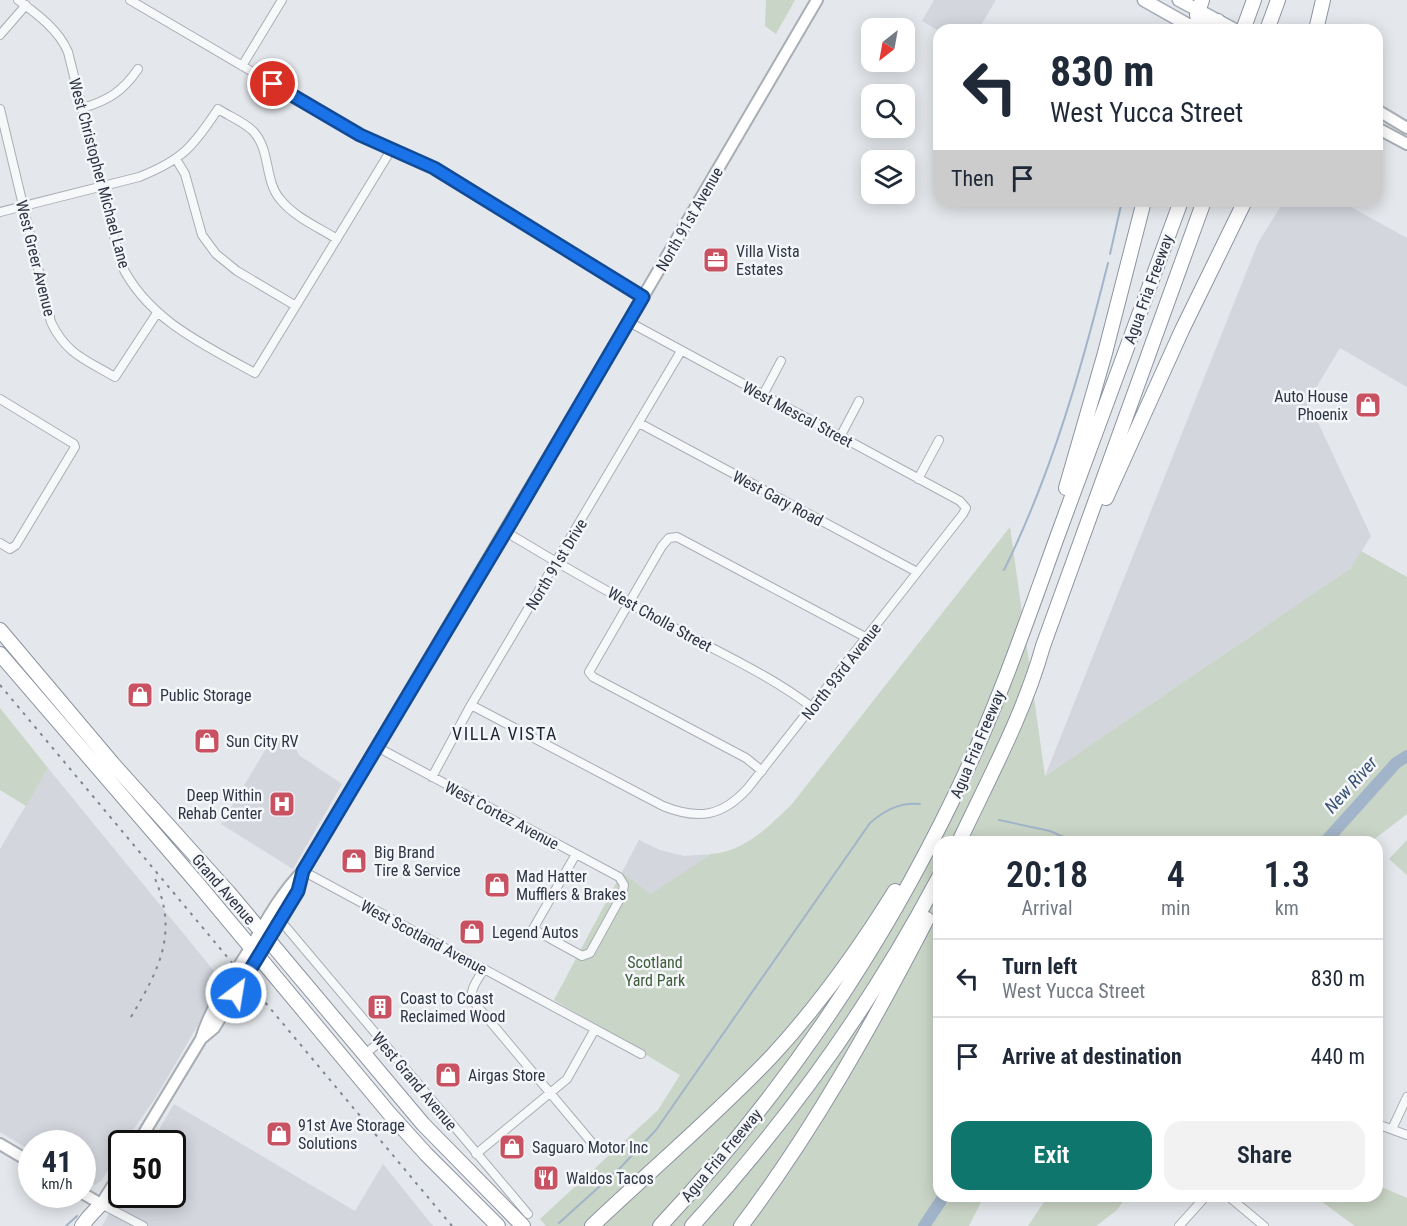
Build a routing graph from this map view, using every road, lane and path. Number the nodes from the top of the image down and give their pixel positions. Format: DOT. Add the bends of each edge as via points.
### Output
graph roads {
  1 [pos="18,0"];
  2 [pos="130,0"];
  3 [pos="281,0"];
  4 [pos="817,0"];
  5 [pos="1144,0"];
  6 [pos="1179,0"];
  7 [pos="1254,0"];
  8 [pos="1278,0"];
  9 [pos="1323,0"];
  10 [pos="26,5"];
  11 [pos="1197,21"];
  12 [pos="1218,21"];
  13 [pos="1224,24"];
  14 [pos="1245,24"];
  15 [pos="1269,24"];
  16 [pos="1317,24"];
  17 [pos="0,35"];
  18 [pos="242,66"];
  19 [pos="138,69"];
  20 [pos="83,108"];
  21 [pos="0,109"];
  22 [pos="1383,114"];
  23 [pos="1407,128"];
  24 [pos="1383,131"];
  25 [pos="1407,144"];
  26 [pos="391,150"];
  27 [pos="176,159"];
  28 [pos="101,186"];
  29 [pos="24,206"];
  30 [pos="1142,207"];
  31 [pos="1179,207"];
  32 [pos="1202,207"];
  33 [pos="1242,207"];
  34 [pos="0,212"];
  35 [pos="337,239"];
  36 [pos="643,297"];
  37 [pos="296,306"];
  38 [pos="157,313"];
  39 [pos="628,322"];
  40 [pos="681,351"];
  41 [pos="781,361"];
  42 [pos="763,395"];
  43 [pos="0,399"];
  44 [pos="859,401"];
  45 [pos="639,423"];
  46 [pos="840,437"];
  47 [pos="939,440"];
  48 [pos="918,479"];
  49 [pos="966,508"];
  50 [pos="506,532"];
  51 [pos="0,543"];
  52 [pos="557,562"];
  53 [pos="918,572"];
  54 [pos="628,603"];
  55 [pos="0,630"];
  56 [pos="867,638"];
  57 [pos="12,644"];
  58 [pos="0,654"];
  59 [pos="1011,663"];
  60 [pos="1036,672"];
  61 [pos="471,705"];
  62 [pos="813,708"];
  63 [pos="84,741"];
  64 [pos="377,747"];
  65 [pos="762,771"];
  66 [pos="432,777"];
  67 [pos="934,836"];
  68 [pos="962,836"];
  69 [pos="933,839"];
  70 [pos="576,854"];
  71 [pos="920,865"];
  72 [pos="303,871"];
  73 [pos="933,890"];
  74 [pos="933,908"];
  75 [pos="280,920"];
  76 [pos="264,936"];
  77 [pos="254,952"];
  78 [pos="484,969"];
  79 [pos="595,1029"];
  80 [pos="381,1041"];
  81 [pos="365,1054"];
  82 [pos="641,1054"];
  83 [pos="550,1094"];
  84 [pos="1407,1097"];
  85 [pos="1383,1126"];
  86 [pos="1392,1128"];
  87 [pos="146,1130"];
  88 [pos="1407,1135"];
  89 [pos="0,1144"];
  90 [pos="593,1144"];
  91 [pos="476,1154"];
  92 [pos="18,1155"];
  93 [pos="108,1194"];
  94 [pos="96,1201"];
  95 [pos="1201,1202"];
  96 [pos="1235,1202"];
  97 [pos="102,1204"];
  98 [pos="526,1220"];
  99 [pos="82,1226"];
  100 [pos="95,1226"];
  101 [pos="142,1226"];
  102 [pos="498,1226"];
  103 [pos="592,1226"];
  104 [pos="660,1226"];
  105 [pos="692,1226"];
  106 [pos="741,1226"];
  107 [pos="1179,1226"];
  108 [pos="1264,1226"];
  1 -- 10 [label="street, West Christopher Michael Lane"];
  2 -- 18 [label="street"];
  3 -- 18 [label="street"];
  4 -- 36 [label="main road, North 91st Avenue"];
  5 -- 11 [label="main road"];
  6 -- 11 [label="main road"];
  7 -- 14 [label="highway"];
  8 -- 15 [label="highway"];
  9 -- 16 [label="highway"];
  10 -- 17 [label="street"];
  10 -- 20 [label="street, West Christopher Michael Lane" via="64,42"];
  11 -- 12 [label="highway"];
  12 -- 13 [label="main road"];
  18 -- 26 [label="street"];
  19 -- 20 [label="street" via="118,93"];
  20 -- 28 [label="street, West Christopher Michael Lane"];
  21 -- 29 [label="street, West Greer Avenue"];
  22 -- 23 [label="main road"];
  24 -- 25 [label="main road"];
  26 -- 35 [label="street"];
  26 -- 36 [label="street" via="442,173"];
  27 -- 28 [label="street" via="139,177"];
  27 -- 35 [label="street" via="195,142 218,109 255,132 279,198"];
  27 -- 37 [label="street" via="185,174 202,235 216,254"];
  28 -- 29 [label="street"];
  28 -- 38 [label="street, West Christopher Michael Lane" via="121,264 129,281"];
  29 -- 34 [label="street"];
  29 -- 38 [label="street, West Greer Avenue" via="51,322 72,352 116,377"];
  30 -- 59 [label="highway" via="1079,448 1014,634"];
  31 -- 59 [label="highway, Agua Fria Freeway"];
  32 -- 60 [label="highway, Agua Fria Freeway"];
  33 -- 60 [label="highway" via="1136,431 1098,518 1050,649"];
  35 -- 37 [label="street"];
  36 -- 39 [label="main road, North 91st Avenue"];
  37 -- 38 [label="street, West Christopher Michael Lane" via="255,373"];
  39 -- 40 [label="street, West Mescal Street"];
  39 -- 50 [label="main road, North 91st Avenue"];
  40 -- 42 [label="street, West Mescal Street"];
  40 -- 45 [label="street, North 91st Drive"];
  41 -- 42 [label="street"];
  42 -- 46 [label="street, West Mescal Street"];
  43 -- 51 [label="street" via="75,447 16,545 10,549"];
  44 -- 46 [label="street"];
  45 -- 52 [label="street, North 91st Drive"];
  45 -- 53 [label="street, West Gary Road"];
  46 -- 48 [label="street, West Mescal Street"];
  47 -- 48 [label="street"];
  48 -- 49 [label="street, West Mescal Street"];
  49 -- 53 [label="street, North 93rd Avenue"];
  50 -- 52 [label="street, West Cholla Street"];
  50 -- 64 [label="main road, North 91st Avenue"];
  52 -- 54 [label="street, West Cholla Street"];
  52 -- 61 [label="street, North 91st Drive"];
  53 -- 56 [label="street, North 93rd Avenue"];
  54 -- 56 [label="street" via="662,546 669,538 677,537"];
  54 -- 62 [label="street, West Cholla Street" via="772,680"];
  54 -- 65 [label="street" via="589,672 746,758"];
  55 -- 57 [label="highway, Grand Avenue"];
  56 -- 62 [label="street, North 93rd Avenue"];
  57 -- 58 [label="highway"];
  57 -- 63 [label="highway, Grand Avenue"];
  58 -- 63 [label="highway, Grand Avenue"];
  59 -- 67 [label="highway, Agua Fria Freeway" via="971,762"];
  60 -- 68 [label="highway, Agua Fria Freeway"];
  61 -- 65 [label="street, North 93rd Avenue" via="682,813 718,812 739,798"];
  61 -- 66 [label="street, North 91st Drive"];
  62 -- 65 [label="street, North 93rd Avenue"];
  63 -- 76 [label="highway, Grand Avenue" via="209,870"];
  63 -- 77 [label="highway, Grand Avenue"];
  64 -- 66 [label="street, West Cortez Avenue"];
  64 -- 72 [label="main road, North 91st Avenue"];
  66 -- 70 [label="street, West Cortez Avenue"];
  69 -- 71 [label="highway, Agua Fria Freeway"];
  70 -- 70 [label="street, West Cortez Avenue" via="619,877 624,885 586,956 533,929"];
  71 -- 103 [label="highway" via="898,886 822,997 773,1054"];
  71 -- 104 [label="highway, Agua Fria Freeway" via="865,960 786,1076 729,1149"];
  72 -- 75 [label="main road, North 91st Avenue" via="298,891"];
  72 -- 76 [label="main road, North 91st Avenue" via="288,886"];
  72 -- 78 [label="street, West Scotland Avenue"];
  73 -- 105 [label="highway, Agua Fria Freeway" via="855,1021 795,1105"];
  74 -- 106 [label="highway" via="893,985 805,1134"];
  75 -- 76 [label="main road, North 91st Avenue"];
  75 -- 80 [label="street, West Grand Avenue"];
  76 -- 77 [label="main road, North 91st Avenue"];
  76 -- 81 [label="highway, Grand Avenue"];
  77 -- 87 [label="main road, North 91st Avenue" via="206,1023 201,1039"];
  77 -- 102 [label="highway, Grand Avenue" via="402,1128"];
  78 -- 79 [label="street, West Scotland Avenue"];
  78 -- 83 [label="street" via="472,991 473,1002"];
  79 -- 82 [label="street, West Scotland Avenue"];
  79 -- 83 [label="street" via="567,1079"];
  80 -- 81 [label="street"];
  80 -- 91 [label="street, West Grand Avenue"];
  81 -- 98 [label="highway, Grand Avenue" via="423,1124"];
  83 -- 90 [label="street"];
  83 -- 91 [label="street"];
  84 -- 86 [label="street"];
  85 -- 86 [label="street"];
  86 -- 88 [label="street"];
  89 -- 92 [label="main road"];
  91 -- 98 [label="street, West Grand Avenue"];
  93 -- 97 [label="main road"];
  94 -- 97 [label="main road"];
  95 -- 107 [label="street"];
  96 -- 108 [label="street"];
  97 -- 99 [label="highway"];
  97 -- 100 [label="highway"];
  97 -- 101 [label="street"];
}
